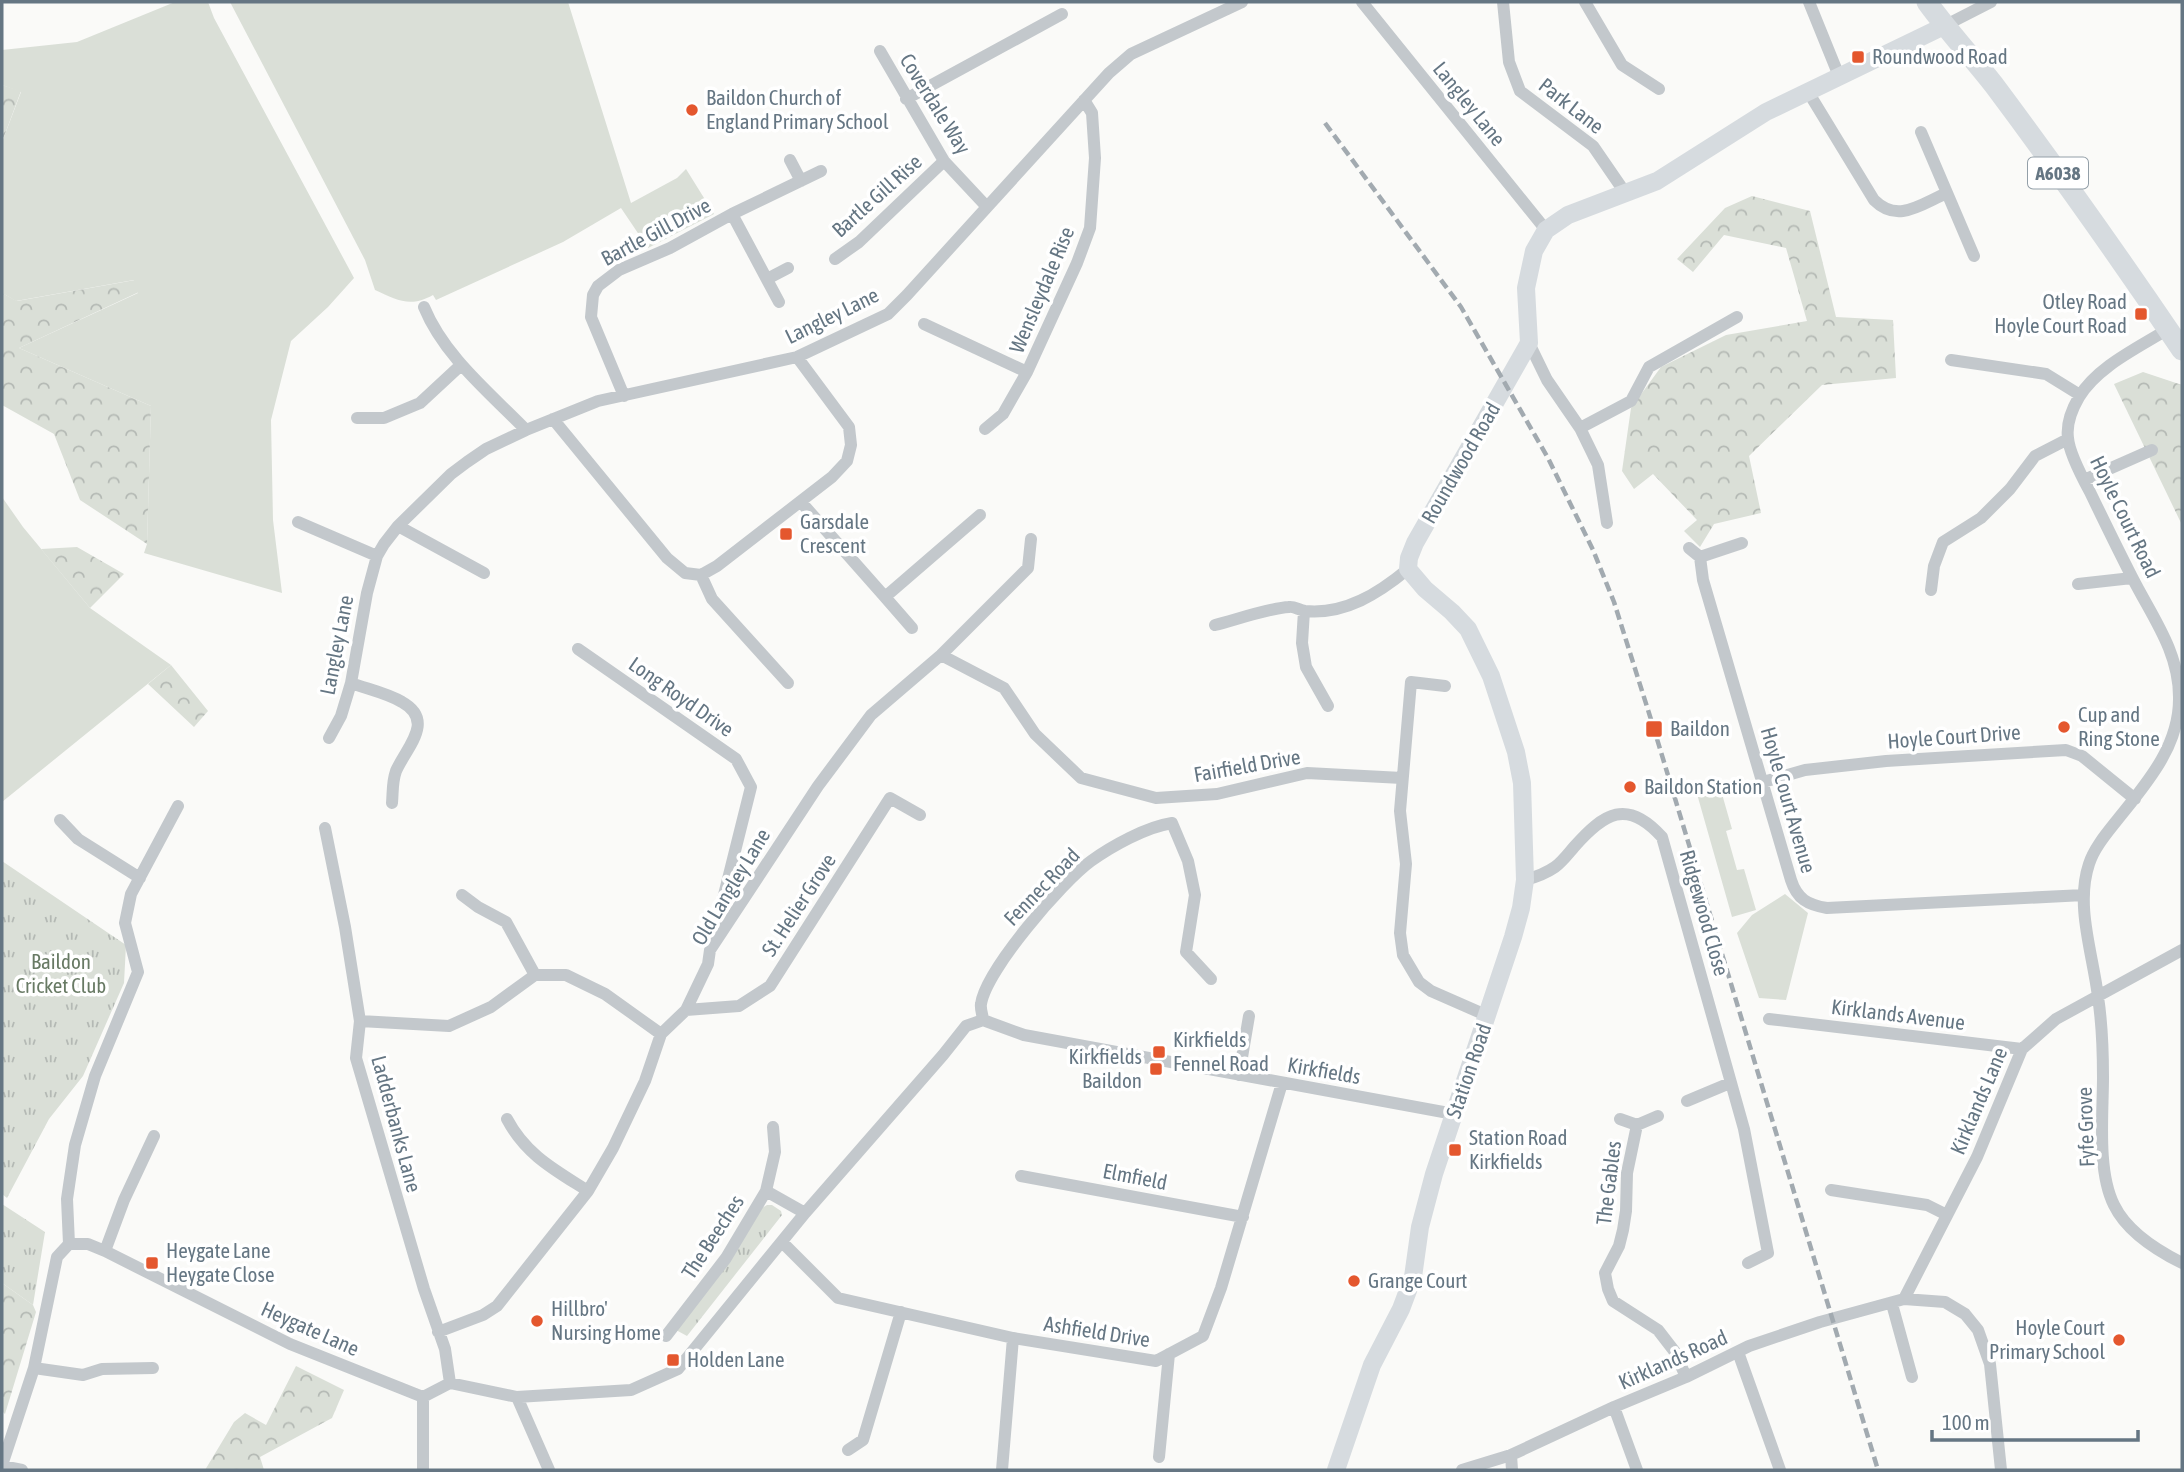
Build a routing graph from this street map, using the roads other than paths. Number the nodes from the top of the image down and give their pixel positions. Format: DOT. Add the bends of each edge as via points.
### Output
graph roads {
  1 [pos="1242,2"];
  2 [pos="1362,2"];
  3 [pos="1503,2"];
  4 [pos="1585,2"];
  5 [pos="1809,2"];
  6 [pos="1927,2"];
  7 [pos="1991,2"];
  8 [pos="1062,14"];
  9 [pos="1944,26"];
  10 [pos="880,51"];
  11 [pos="1839,76"];
  12 [pos="1659,89"];
  13 [pos="1807,90"];
  14 [pos="906,99"];
  15 [pos="1084,100"];
  16 [pos="1921,132"];
  17 [pos="790,160"];
  18 [pos="944,162"];
  19 [pos="821,171"];
  20 [pos="801,181"];
  21 [pos="1947,193"];
  22 [pos="1626,194"];
  23 [pos="987,206"];
  24 [pos="732,214"];
  25 [pos="1546,230"];
  26 [pos="1974,257"];
  27 [pos="835,258"];
  28 [pos="788,268"];
  29 [pos="768,279"];
  30 [pos="779,302"];
  31 [pos="424,307"];
  32 [pos="1737,317"];
  33 [pos="924,324"];
  34 [pos="2168,329"];
  35 [pos="2182,350"];
  36 [pos="1525,351"];
  37 [pos="797,357"];
  38 [pos="1951,360"];
  39 [pos="461,365"];
  40 [pos="1027,372"];
  41 [pos="2080,395"];
  42 [pos="624,396"];
  43 [pos="357,418"];
  44 [pos="553,419"];
  45 [pos="1580,428"];
  46 [pos="985,429"];
  47 [pos="526,430"];
  48 [pos="2067,439"];
  49 [pos="2152,450"];
  50 [pos="2084,480"];
  51 [pos="801,502"];
  52 [pos="980,514"];
  53 [pos="298,522"];
  54 [pos="1607,523"];
  55 [pos="398,526"];
  56 [pos="1031,539"];
  57 [pos="1742,543"];
  58 [pos="1689,548"];
  59 [pos="377,556"];
  60 [pos="1700,557"];
  61 [pos="1408,569"];
  62 [pos="484,573"];
  63 [pos="701,575"];
  64 [pos="2133,578"];
  65 [pos="2078,584"];
  66 [pos="1931,590"];
  67 [pos="885,597"];
  68 [pos="1304,611"];
  69 [pos="1215,625"];
  70 [pos="912,628"];
  71 [pos="578,649"];
  72 [pos="941,655"];
  73 [pos="351,683"];
  74 [pos="788,683"];
  75 [pos="1445,685"];
  76 [pos="1328,706"];
  77 [pos="418,727"];
  78 [pos="432,728"];
  79 [pos="329,738"];
  80 [pos="2168,745"];
  81 [pos="2182,750"];
  82 [pos="1402,778"];
  83 [pos="1763,782"];
  84 [pos="2135,799"];
  85 [pos="392,803"];
  86 [pos="178,806"];
  87 [pos="920,815"];
  88 [pos="61,820"];
  89 [pos="325,828"];
  90 [pos="140,878"];
  91 [pos="1525,880"];
  92 [pos="462,895"];
  93 [pos="2084,895"];
  94 [pos="710,950"];
  95 [pos="2182,950"];
  96 [pos="535,975"];
  97 [pos="1211,979"];
  98 [pos="2098,997"];
  99 [pos="686,1010"];
  100 [pos="1249,1016"];
  101 [pos="1488,1016"];
  102 [pos="1769,1019"];
  103 [pos="983,1020"];
  104 [pos="360,1021"];
  105 [pos="661,1034"];
  106 [pos="2022,1048"];
  107 [pos="1239,1075"];
  108 [pos="1282,1083"];
  109 [pos="1730,1083"];
  110 [pos="1687,1101"];
  111 [pos="1454,1114"];
  112 [pos="1658,1116"];
  113 [pos="507,1119"];
  114 [pos="1620,1119"];
  115 [pos="1637,1125"];
  116 [pos="773,1127"];
  117 [pos="154,1136"];
  118 [pos="1021,1175"];
  119 [pos="1831,1190"];
  120 [pos="588,1191"];
  121 [pos="766,1191"];
  122 [pos="806,1213"];
  123 [pos="1947,1215"];
  124 [pos="1242,1217"];
  125 [pos="783,1243"];
  126 [pos="69,1244"];
  127 [pos="105,1251"];
  128 [pos="1748,1262"];
  129 [pos="2182,1263"];
  130 [pos="1898,1302"];
  131 [pos="901,1312"];
  132 [pos="438,1332"];
  133 [pos="666,1336"];
  134 [pos="1013,1338"];
  135 [pos="1738,1352"];
  136 [pos="1169,1354"];
  137 [pos="34,1367"];
  138 [pos="153,1368"];
  139 [pos="1686,1377"];
  140 [pos="1912,1377"];
  141 [pos="450,1383"];
  142 [pos="423,1397"];
  143 [pos="517,1397"];
  144 [pos="1614,1406"];
  145 [pos="848,1450"];
  146 [pos="1511,1455"];
  147 [pos="1159,1457"];
  148 [pos="2,1466"];
  149 [pos="22,1470"];
  150 [pos="423,1470"];
  151 [pos="550,1470"];
  152 [pos="1002,1470"];
  153 [pos="1336,1470"];
  154 [pos="1462,1470"];
  155 [pos="1512,1470"];
  156 [pos="1637,1470"];
  157 [pos="1780,1470"];
  158 [pos="2001,1470"];
  1 -- 15 [label="street, Langley Lane" via="1131,54"];
  2 -- 25 [label="street, Langley Lane"];
  3 -- 22 [label="street, Park Lane" via="1509,62 1520,91 1593,146"];
  4 -- 12 [label="street" via="1622,65"];
  5 -- 11 [label="street"];
  6 -- 9 [label="main road, A6038"];
  7 -- 9 [label="street"];
  8 -- 14 [label="street"];
  9 -- 11 [label="street"];
  9 -- 34 [label="main road, A6038" via="1992,82"];
  10 -- 14 [label="street, Coverdale Way"];
  11 -- 13 [label="street"];
  13 -- 21 [label="street" via="1882,208 1904,212"];
  13 -- 22 [label="street" via="1657,181"];
  14 -- 18 [label="street, Coverdale Way"];
  15 -- 23 [label="street, Langley Lane"];
  15 -- 40 [label="street, Wensleydale Rise" via="1093,113 1090,228"];
  16 -- 21 [label="street"];
  17 -- 20 [label="street"];
  18 -- 23 [label="street, Coverdale Way"];
  18 -- 27 [label="street, Bartle Gill Rise" via="859,242"];
  19 -- 20 [label="street, Bartle Gill Drive"];
  20 -- 24 [label="street, Bartle Gill Drive"];
  21 -- 26 [label="street"];
  22 -- 25 [label="street" via="1568,215"];
  23 -- 37 [label="street, Langley Lane" via="888,314"];
  24 -- 29 [label="street"];
  24 -- 42 [label="street, Bartle Gill Drive" via="619,270 598,286 591,306 594,327"];
  25 -- 36 [label="street" via="1534,251 1526,288"];
  28 -- 29 [label="street"];
  29 -- 30 [label="street"];
  31 -- 39 [label="street"];
  32 -- 45 [label="street" via="1649,368 1631,401"];
  33 -- 40 [label="street, Wensleydale Rise"];
  34 -- 35 [label="main road, A6038"];
  34 -- 41 [label="street, Hoyle Court Road" via="2108,368"];
  36 -- 45 [label="street"];
  36 -- 61 [label="street, Roundwood Road" via="1415,544"];
  37 -- 42 [label="street, Langley Lane"];
  37 -- 51 [label="street" via="849,427 851,445 847,461"];
  38 -- 41 [label="street" via="2046,374"];
  39 -- 43 [label="street" via="420,403 384,418"];
  39 -- 47 [label="street"];
  40 -- 46 [label="street, Wensleydale Rise" via="1003,415"];
  41 -- 48 [label="street, Hoyle Court Road" via="2071,413"];
  42 -- 44 [label="street, Langley Lane"];
  44 -- 47 [label="street, Langley Lane"];
  44 -- 63 [label="street" via="667,558 685,573"];
  45 -- 54 [label="street" via="1598,465"];
  47 -- 55 [label="street, Langley Lane" via="467,462"];
  48 -- 50 [label="street, Hoyle Court Road"];
  48 -- 66 [label="street, Hoyle Court Road" via="2035,456 1981,518 1943,542"];
  49 -- 50 [label="street"];
  50 -- 64 [label="street, Hoyle Court Road"];
  51 -- 63 [label="street"];
  51 -- 67 [label="street"];
  52 -- 67 [label="street"];
  53 -- 59 [label="street"];
  55 -- 59 [label="street, Langley Lane"];
  55 -- 62 [label="street"];
  56 -- 72 [label="street, Old Langley Lane" via="1028,568"];
  57 -- 60 [label="street"];
  58 -- 60 [label="street"];
  59 -- 73 [label="street, Langley Lane"];
  60 -- 83 [label="street, Hoyle Court Avenue"];
  61 -- 68 [label="street" via="1359,602"];
  61 -- 91 [label="street, Station Road" via="1468,629 1491,676 1522,783"];
  63 -- 74 [label="street" via="712,599"];
  64 -- 65 [label="street"];
  64 -- 80 [label="street, Hoyle Court Road" via="2175,664 2179,700"];
  67 -- 70 [label="street"];
  68 -- 69 [label="street" via="1291,606"];
  68 -- 76 [label="street" via="1306,667"];
  71 -- 94 [label="street, Long Royd Drive" via="736,760 751,787"];
  72 -- 82 [label="street, Fairfield Drive" via="1004,688 1035,734 1081,778 1093,782 1156,798 1217,794 1307,773"];
  72 -- 94 [label="street, Old Langley Lane" via="871,715 818,786"];
  73 -- 77 [label="street" via="401,701 413,712"];
  73 -- 79 [label="street, Langley Lane"];
  75 -- 82 [label="street" via="1411,682"];
  77 -- 78 [label="street"];
  77 -- 85 [label="street" via="396,772 399,788"];
  80 -- 81 [label="street"];
  80 -- 84 [label="street, Hoyle Court Road"];
  82 -- 101 [label="street" via="1400,811 1406,864 1400,933 1403,955 1419,982 1431,991"];
  83 -- 84 [label="street, Hoyle Court Drive" via="1805,770 2066,750 2082,756"];
  83 -- 93 [label="street, Hoyle Court Avenue" via="1793,888 1811,905 1826,908"];
  84 -- 93 [label="street, Hoyle Court Road" via="2090,861"];
  86 -- 90 [label="street"];
  87 -- 99 [label="street, St. Helier Grove" via="890,798 770,986 739,1006"];
  88 -- 90 [label="street" via="78,839"];
  89 -- 104 [label="street, Ladderbanks Lane"];
  90 -- 126 [label="street" via="125,923 138,972 94,1076 75,1145 67,1199"];
  91 -- 101 [label="street, Station Road" via="1516,927"];
  91 -- 109 [label="street, Ridgewood Close" via="1557,866 1605,817 1625,812 1649,823 1662,837 1667,853"];
  92 -- 96 [label="street" via="506,922"];
  93 -- 98 [label="street, Hoyle Court Road"];
  94 -- 99 [label="street, Old Langley Lane"];
  95 -- 98 [label="street, Kirklands Lane"];
  96 -- 104 [label="street" via="491,1007 449,1026"];
  96 -- 105 [label="street" via="566,975 605,994"];
  97 -- 103 [label="street, Fennec Road" via="1186,952 1195,895 1188,861 1172,823 1155,825 1089,862 1031,920 994,974 981,1004"];
  98 -- 106 [label="street, Kirklands Lane" via="2056,1018"];
  98 -- 129 [label="street, Fyfe Grove" via="2102,1154 2113,1205 2147,1242"];
  99 -- 105 [label="street, Old Langley Lane"];
  100 -- 107 [label="street"];
  101 -- 111 [label="street, Station Road"];
  102 -- 106 [label="street, Kirklands Avenue"];
  103 -- 107 [label="street, Kirkfields" via="1024,1035"];
  103 -- 122 [label="street" via="966,1026"];
  104 -- 132 [label="street, Ladderbanks Lane" via="356,1058 362,1084"];
  105 -- 120 [label="street, Old Langley Lane" via="645,1081"];
  106 -- 123 [label="street, Kirklands Lane" via="1977,1157"];
  107 -- 108 [label="street, Kirkfields"];
  108 -- 111 [label="street, Kirkfields"];
  108 -- 124 [label="street, Ashfield Drive"];
  109 -- 110 [label="street"];
  109 -- 128 [label="street, Ridgewood Close" via="1751,1155 1768,1253"];
  111 -- 153 [label="street, Station Road" via="1420,1227 1413,1277 1372,1365"];
  112 -- 115 [label="street, The Gables"];
  113 -- 120 [label="street" via="536,1157"];
  114 -- 115 [label="street, The Gables"];
  115 -- 139 [label="street, The Gables" via="1627,1173 1623,1230 1605,1273 1608,1289 1614,1301 1658,1330"];
  116 -- 121 [label="street, The Beeches" via="775,1152"];
  117 -- 127 [label="street"];
  118 -- 124 [label="street, Elmfield"];
  119 -- 123 [label="street" via="1927,1205"];
  120 -- 132 [label="street, Old Langley Lane" via="497,1306"];
  121 -- 122 [label="street, The Beeches"];
  121 -- 133 [label="street, The Beeches" via="726,1258"];
  122 -- 125 [label="street"];
  123 -- 130 [label="street, Kirklands Lane"];
  124 -- 136 [label="street, Ashfield Drive" via="1203,1336"];
  125 -- 131 [label="street, Ashfield Drive" via="838,1298"];
  125 -- 143 [label="street" via="678,1369 631,1390"];
  126 -- 127 [label="street, Heygate Lane" via="88,1244"];
  126 -- 137 [label="street" via="57,1257"];
  127 -- 142 [label="street, Heygate Lane" via="290,1345"];
  130 -- 135 [label="street, Kirklands Road" via="1820,1322"];
  130 -- 140 [label="street"];
  130 -- 158 [label="street, Kirklands Road" via="1945,1302 1965,1314 1978,1330 1990,1364"];
  131 -- 134 [label="street, Ashfield Drive"];
  131 -- 145 [label="street" via="863,1440"];
  132 -- 141 [label="street, Ladderbanks Lane"];
  134 -- 136 [label="street, Ashfield Drive" via="1156,1361"];
  134 -- 152 [label="street"];
  135 -- 139 [label="street, Kirklands Road"];
  135 -- 157 [label="street"];
  136 -- 147 [label="street"];
  137 -- 138 [label="street" via="83,1375 102,1369"];
  137 -- 148 [label="street"];
  139 -- 144 [label="street, Kirklands Road"];
  141 -- 142 [label="street"];
  141 -- 143 [label="street"];
  142 -- 150 [label="street"];
  143 -- 151 [label="street"];
  144 -- 146 [label="street, Kirklands Road"];
  144 -- 156 [label="street"];
  146 -- 154 [label="street, Kirklands Road"];
  146 -- 155 [label="street"];
  148 -- 149 [label="street"];
}
